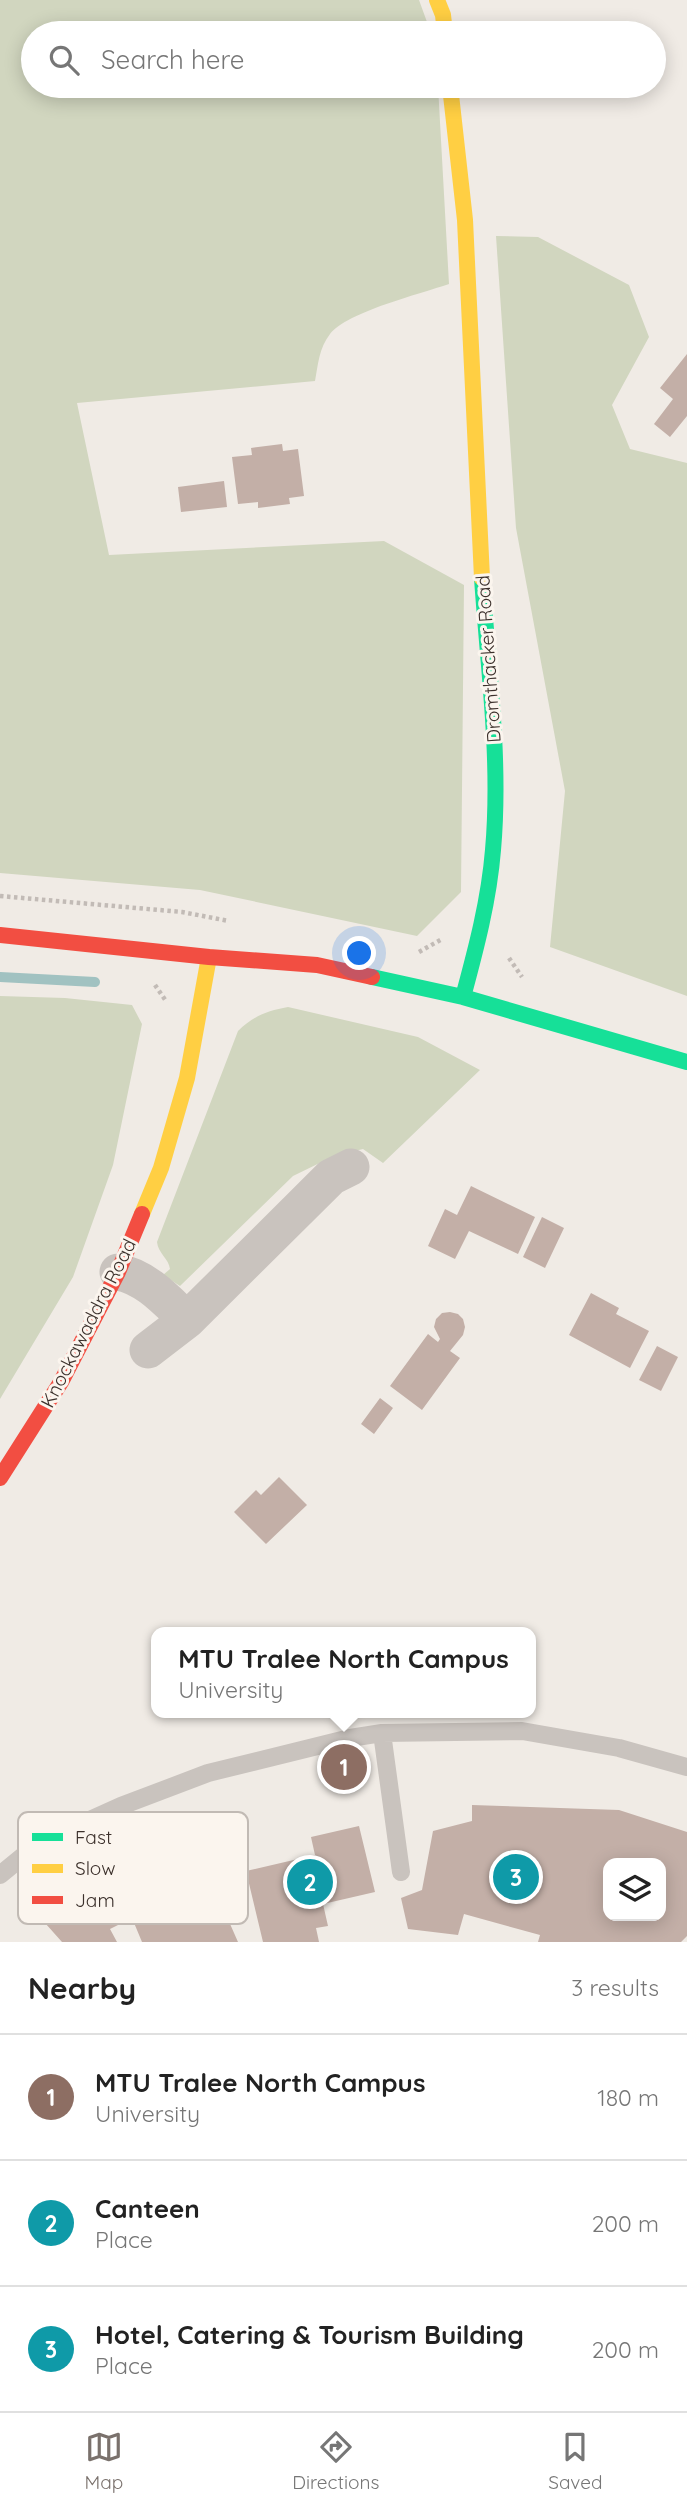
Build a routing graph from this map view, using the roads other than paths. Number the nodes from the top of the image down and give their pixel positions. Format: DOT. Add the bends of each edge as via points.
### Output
graph roads {
  1 [pos="437,0"];
  2 [pos="444,21"];
  3 [pos="451,98"];
  4 [pos="0,935"];
  5 [pos="209,957"];
  6 [pos="463,997"];
  7 [pos="687,1062"];
  8 [pos="351,1167"];
  9 [pos="118,1272"];
  10 [pos="187,1320"];
  11 [pos="148,1350"];
  12 [pos="0,1478"];
  13 [pos="382,1733"];
  14 [pos="687,1767"];
  15 [pos="108,1812"];
  16 [pos="18,1860"];
  17 [pos="401,1872"];
  18 [pos="0,1875"];
  1 -- 2 [label="street"];
  3 -- 6 [label="street, Dromthacker Road" via="465,220 496,779 493,852 479,937"];
  4 -- 5 [label="street"];
  5 -- 6 [label="street" via="317,965"];
  5 -- 9 [label="street, Knockawaddra Road" via="172,1134"];
  6 -- 7 [label="street"];
  8 -- 10 [label="street" via="331,1177"];
  9 -- 10 [label="street" via="142,1281"];
  9 -- 12 [label="street, Knockawaddra Road" via="61,1382"];
  10 -- 11 [label="street"];
  13 -- 14 [label="lane" via="522,1731 619,1748"];
  13 -- 15 [label="lane" via="208,1773"];
  13 -- 17 [label="lane"];
  16 -- 18 [label="lane"];
}
